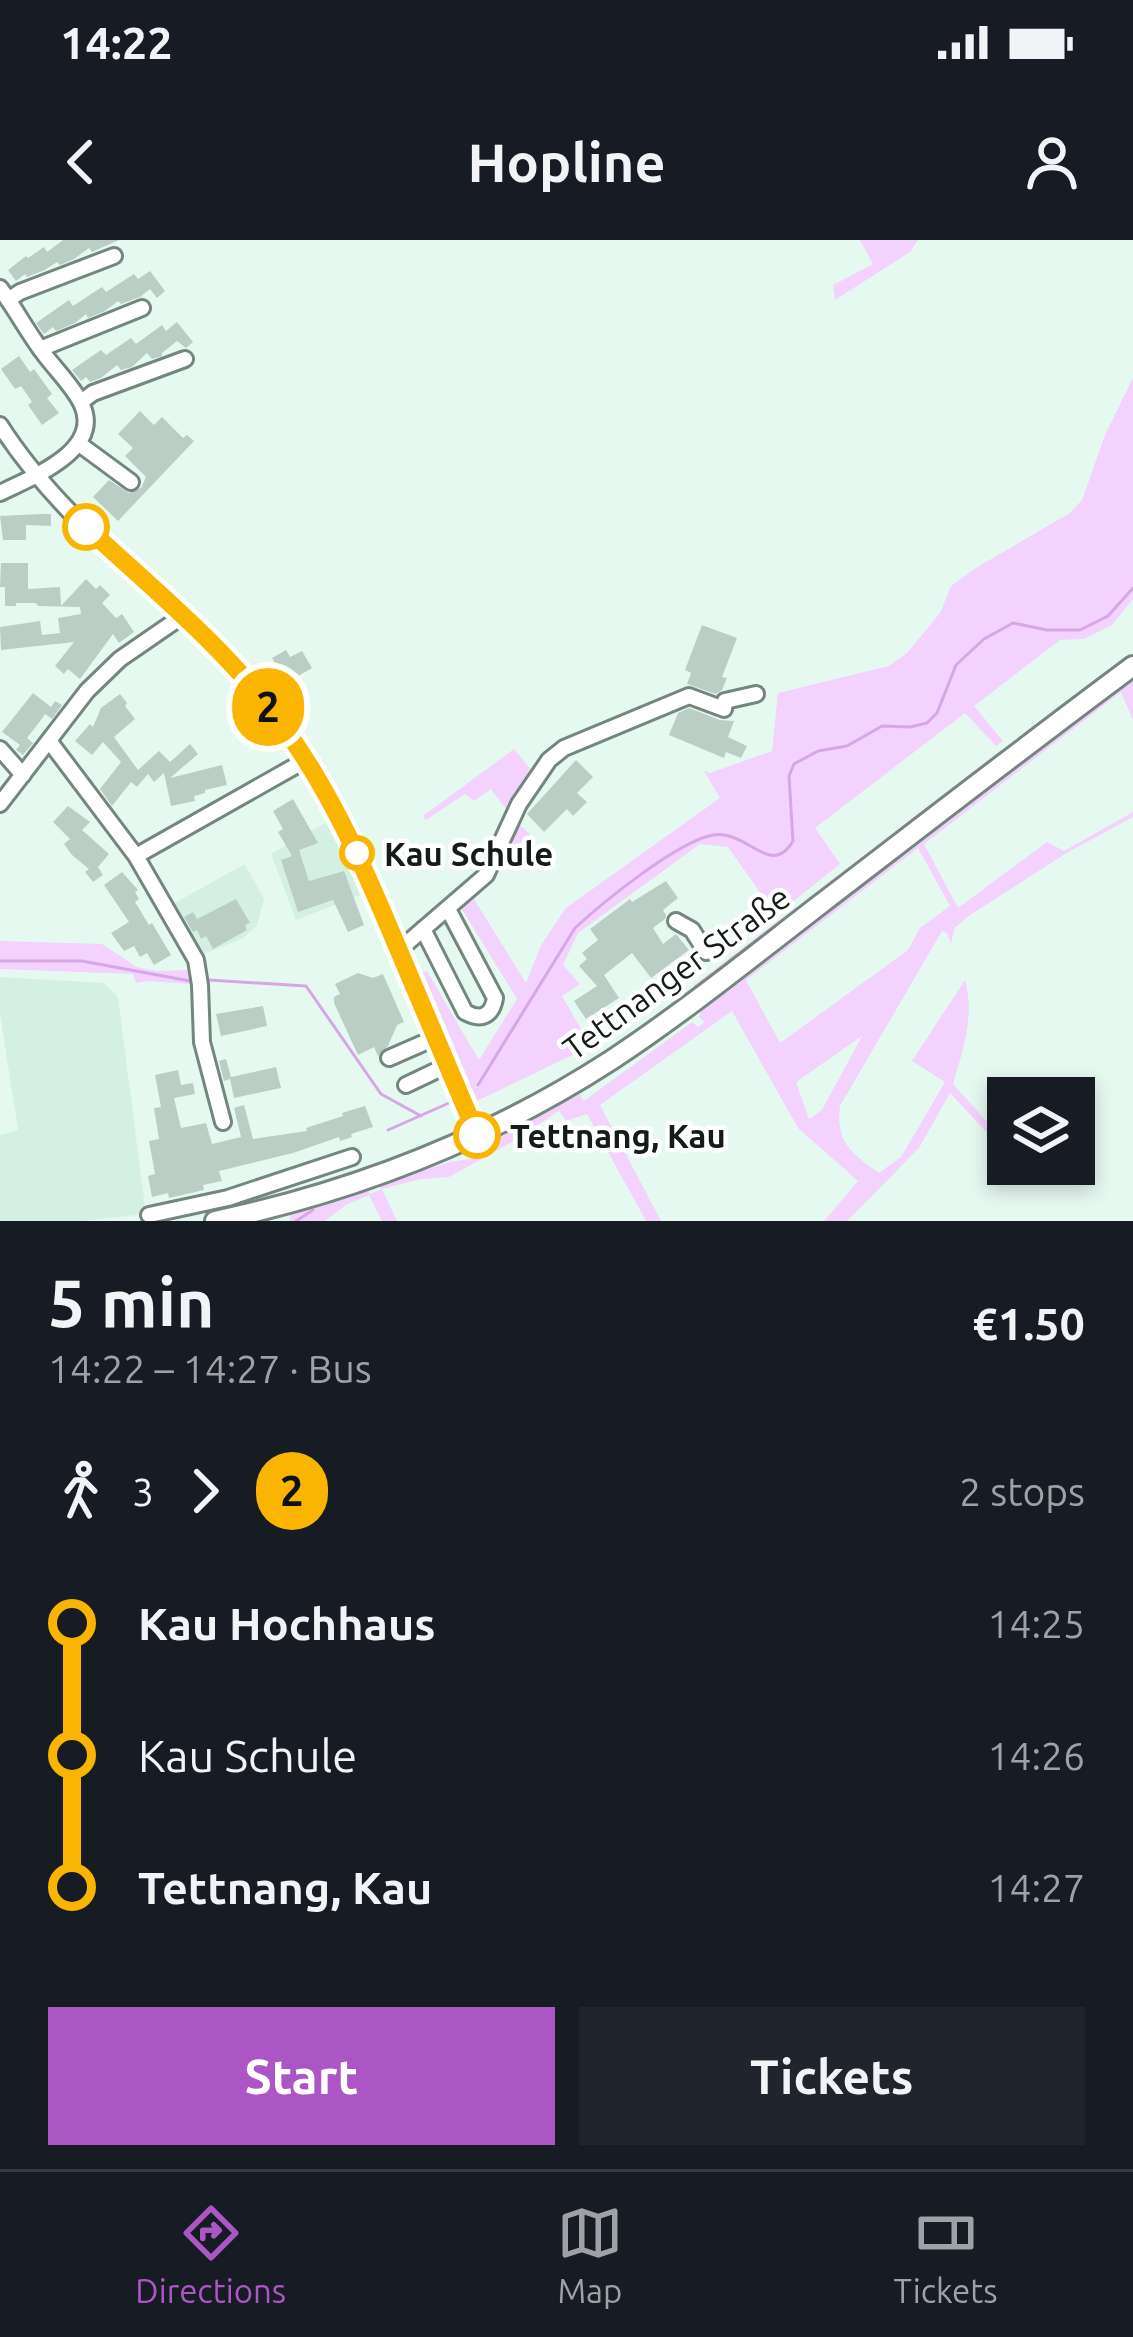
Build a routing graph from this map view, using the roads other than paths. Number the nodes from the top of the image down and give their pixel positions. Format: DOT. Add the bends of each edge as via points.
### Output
graph roads {
  1 [pos="114,256"];
  2 [pos="4,294"];
  3 [pos="142,308"];
  4 [pos="40,350"];
  5 [pos="185,359"];
  6 [pos="81,402"];
  7 [pos="0,425"];
  8 [pos="78,443"];
  9 [pos="37,476"];
  10 [pos="131,482"];
  11 [pos="0,493"];
  12 [pos="182,617"];
  13 [pos="1126,671"];
  14 [pos="756,694"];
  15 [pos="50,742"];
  16 [pos="0,749"];
  17 [pos="306,760"];
  18 [pos="23,775"];
  19 [pos="0,804"];
  20 [pos="136,856"];
  21 [pos="448,909"];
  22 [pos="676,921"];
  23 [pos="423,929"];
  24 [pos="399,950"];
  25 [pos="706,952"];
  26 [pos="436,1037"];
  27 [pos="389,1058"];
  28 [pos="448,1065"];
  29 [pos="406,1084"];
  30 [pos="223,1122"];
  31 [pos="477,1135"];
  32 [pos="352,1156"];
  33 [pos="201,1204"];
  34 [pos="149,1215"];
  35 [pos="205,1221"];
  36 [pos="215,1221"];
  1 -- 2 [label="street"];
  2 -- 4 [label="street"];
  3 -- 4 [label="street"];
  4 -- 6 [label="street"];
  5 -- 6 [label="street"];
  6 -- 8 [label="street"];
  7 -- 9 [label="street"];
  8 -- 9 [label="street"];
  8 -- 10 [label="street"];
  9 -- 11 [label="street"];
  9 -- 12 [label="street"];
  12 -- 15 [label="street" via="101,677"];
  12 -- 17 [label="street" via="254,690"];
  13 -- 31 [label="main road, Tettnanger Straße" via="651,1033"];
  14 -- 21 [label="street" via="725,701 724,709 689,695 581,738 549,760 486,875"];
  15 -- 18 [label="street"];
  15 -- 20 [label="street"];
  16 -- 18 [label="street"];
  17 -- 20 [label="street"];
  17 -- 24 [label="street" via="350,836"];
  18 -- 19 [label="street"];
  20 -- 30 [label="street" via="196,960 202,1042"];
  21 -- 23 [label="street"];
  21 -- 23 [label="street" via="496,998 486,1016 465,1012"];
  22 -- 25 [label="street"];
  23 -- 24 [label="street"];
  24 -- 26 [label="street"];
  26 -- 27 [label="street"];
  26 -- 28 [label="street"];
  28 -- 29 [label="street"];
  28 -- 31 [label="street"];
  31 -- 36 [label="main road, Tettnanger Straße" via="351,1185"];
  32 -- 33 [label="street"];
  33 -- 34 [label="street"];
  33 -- 35 [label="street"];
}
